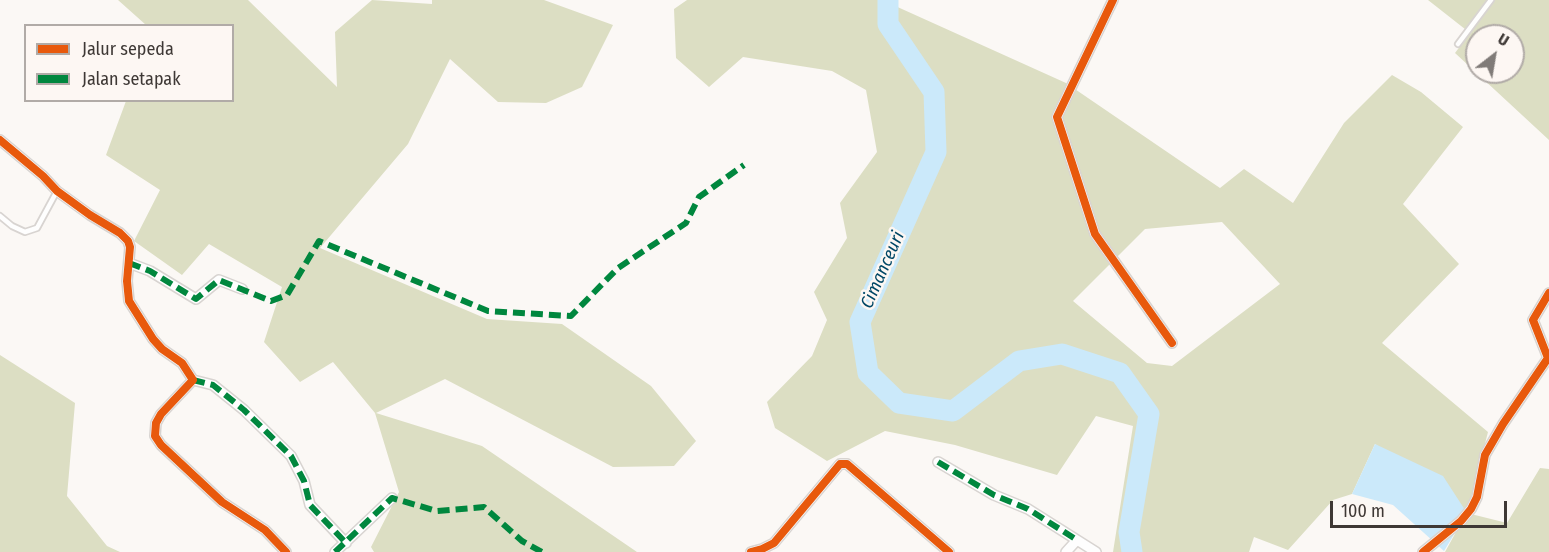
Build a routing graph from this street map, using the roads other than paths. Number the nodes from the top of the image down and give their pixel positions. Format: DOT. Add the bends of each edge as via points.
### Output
graph roads {
  1 [pos="1113,0"];
  2 [pos="1491,0"];
  3 [pos="1458,44"];
  4 [pos="0,140"];
  5 [pos="57,191"];
  6 [pos="0,216"];
  7 [pos="129,263"];
  8 [pos="242,289"];
  9 [pos="1549,293"];
  10 [pos="1172,343"];
  11 [pos="193,380"];
  12 [pos="938,462"];
  13 [pos="392,498"];
  14 [pos="1077,540"];
  15 [pos="346,543"];
  16 [pos="286,552"];
  17 [pos="335,552"];
  18 [pos="751,552"];
  19 [pos="949,552"];
  20 [pos="1066,552"];
  21 [pos="1096,552"];
  22 [pos="1423,552"];
  1 -- 10 [label="street" via="1057,117 1095,234"];
  2 -- 3 [label="lane"];
  4 -- 5 [label="street"];
  5 -- 6 [label="lane" via="37,228 25,231"];
  5 -- 7 [label="street" via="120,233 130,247"];
  7 -- 8 [label="street" via="196,299 219,280"];
  7 -- 11 [label="street" via="129,301 135,313 153,339 182,363"];
  9 -- 22 [label="street" via="1533,320 1548,358 1485,455 1471,509"];
  11 -- 15 [label="street" via="213,385 291,456 304,481 310,505"];
  11 -- 16 [label="street" via="161,414 155,436 222,502 265,530"];
  12 -- 14 [label="street" via="994,495 1029,509"];
  13 -- 15 [label="street"];
  14 -- 20 [label="street"];
  14 -- 21 [label="street"];
  15 -- 17 [label="street"];
  18 -- 19 [label="street" via="774,543 840,464 847,464"];
}
